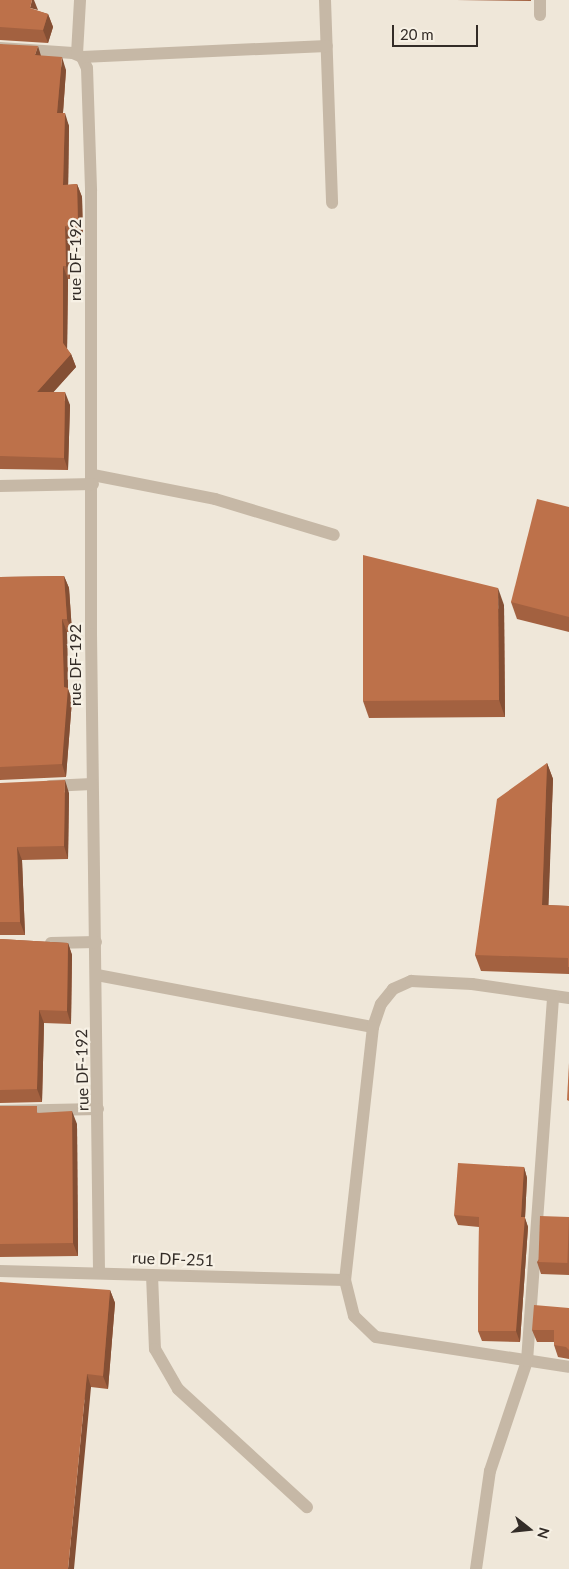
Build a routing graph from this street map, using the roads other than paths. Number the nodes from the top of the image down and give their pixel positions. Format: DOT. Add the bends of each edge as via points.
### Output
graph roads {
  1 [pos="80,0"];
  2 [pos="325,0"];
  3 [pos="540,0"];
  4 [pos="540,15"];
  5 [pos="327,46"];
  6 [pos="0,48"];
  7 [pos="80,56"];
  8 [pos="332,203"];
  9 [pos="93,480"];
  10 [pos="0,486"];
  11 [pos="334,535"];
  12 [pos="92,784"];
  13 [pos="37,787"];
  14 [pos="96,942"];
  15 [pos="38,943"];
  16 [pos="96,975"];
  17 [pos="553,996"];
  18 [pos="569,998"];
  19 [pos="372,1027"];
  20 [pos="98,1109"];
  21 [pos="0,1111"];
  22 [pos="0,1271"];
  23 [pos="100,1273"];
  24 [pos="152,1275"];
  25 [pos="344,1280"];
  26 [pos="527,1360"];
  27 [pos="569,1366"];
  28 [pos="307,1507"];
  29 [pos="476,1569"];
  1 -- 7 [label="street, rue DF-192"];
  2 -- 5 [label="street"];
  3 -- 4 [label="street"];
  5 -- 7 [label="street"];
  5 -- 8 [label="street"];
  6 -- 7 [label="street"];
  7 -- 9 [label="street, rue DF-192" via="87,68 91,192"];
  9 -- 10 [label="street"];
  9 -- 11 [label="street" via="215,498"];
  9 -- 12 [label="street, rue DF-192"];
  12 -- 13 [label="street"];
  12 -- 14 [label="street, rue DF-192"];
  14 -- 15 [label="street"];
  14 -- 16 [label="street, rue DF-192"];
  16 -- 19 [label="street"];
  16 -- 20 [label="street, rue DF-192"];
  17 -- 18 [label="street"];
  17 -- 19 [label="street" via="472,984 410,981 393,990 381,1004"];
  17 -- 26 [label="street"];
  19 -- 25 [label="street"];
  20 -- 21 [label="street"];
  20 -- 23 [label="street, rue DF-192"];
  22 -- 23 [label="street, rue DF-251"];
  23 -- 24 [label="street, rue DF-251"];
  24 -- 25 [label="street, rue DF-251"];
  24 -- 28 [label="street" via="155,1349 178,1389"];
  25 -- 26 [label="street" via="354,1316 376,1338"];
  26 -- 27 [label="street"];
  26 -- 29 [label="street" via="490,1471"];
}
